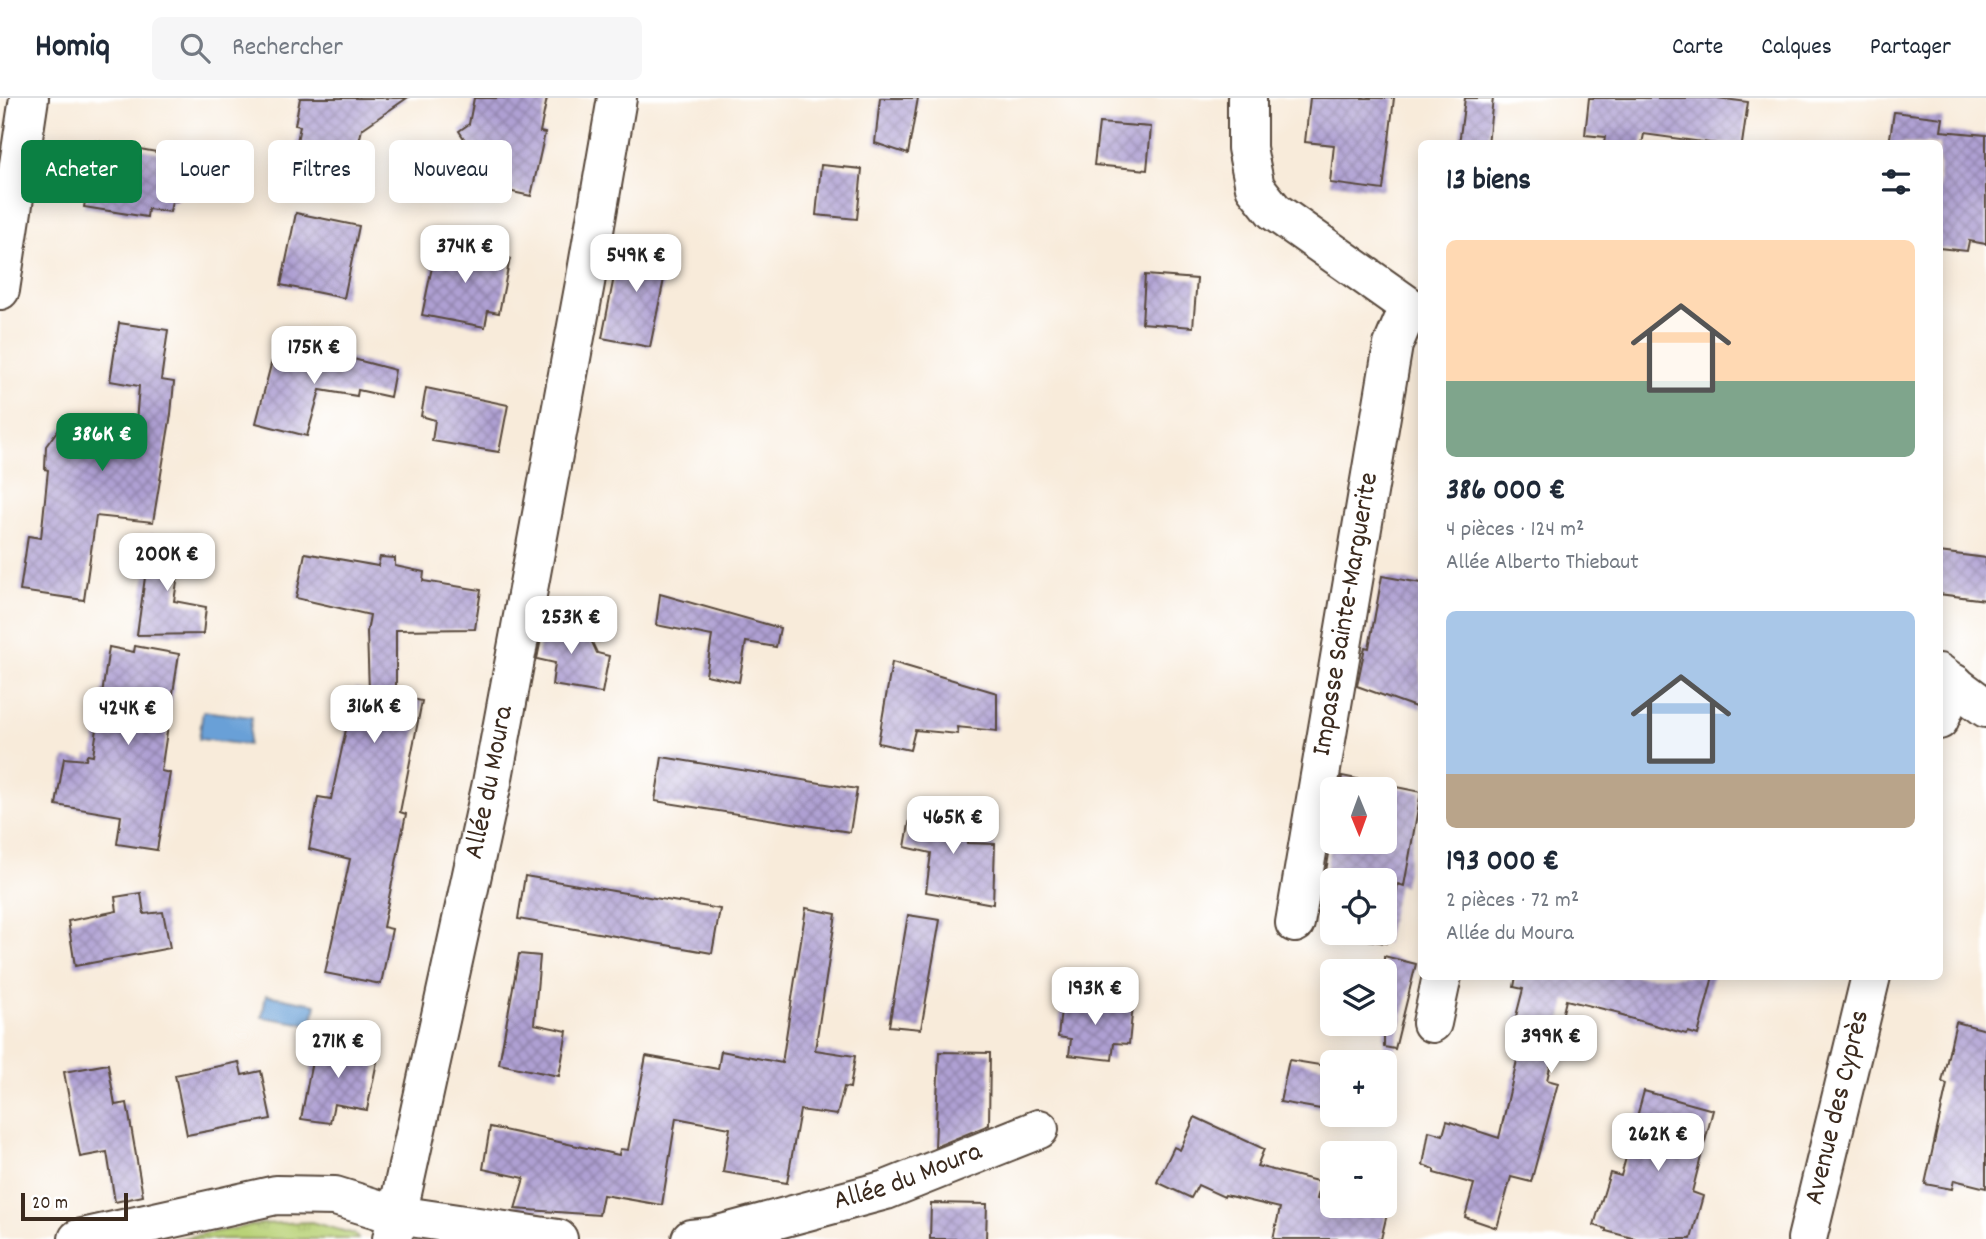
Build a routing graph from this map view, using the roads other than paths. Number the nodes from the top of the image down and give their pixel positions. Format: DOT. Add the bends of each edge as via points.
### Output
graph roads {
  1 [pos="29,98"];
  2 [pos="617,98"];
  3 [pos="1247,98"];
  4 [pos="0,290"];
  5 [pos="1415,311"];
  6 [pos="1947,678"];
  7 [pos="1943,699"];
  8 [pos="1986,708"];
  9 [pos="1295,923"];
  10 [pos="1441,980"];
  11 [pos="1870,980"];
  12 [pos="1432,1023"];
  13 [pos="1040,1129"];
  14 [pos="395,1227"];
  15 [pos="78,1239"];
  16 [pos="558,1239"];
  17 [pos="691,1239"];
  18 [pos="1807,1239"];
  1 -- 4 [label="street"];
  2 -- 14 [label="street, Allée du Moura" via="492,783"];
  3 -- 5 [label="street" via="1247,148 1255,187 1274,211"];
  5 -- 9 [label="street, Impasse Sainte-Marguerite" via="1393,345"];
  6 -- 7 [label="street"];
  6 -- 8 [label="street"];
  10 -- 12 [label="street"];
  11 -- 18 [label="street, Avenue des Cyprès"];
  13 -- 17 [label="street, Allée du Moura" via="886,1190"];
  14 -- 15 [label="street" via="335,1196 276,1195"];
  14 -- 16 [label="street"];
}
